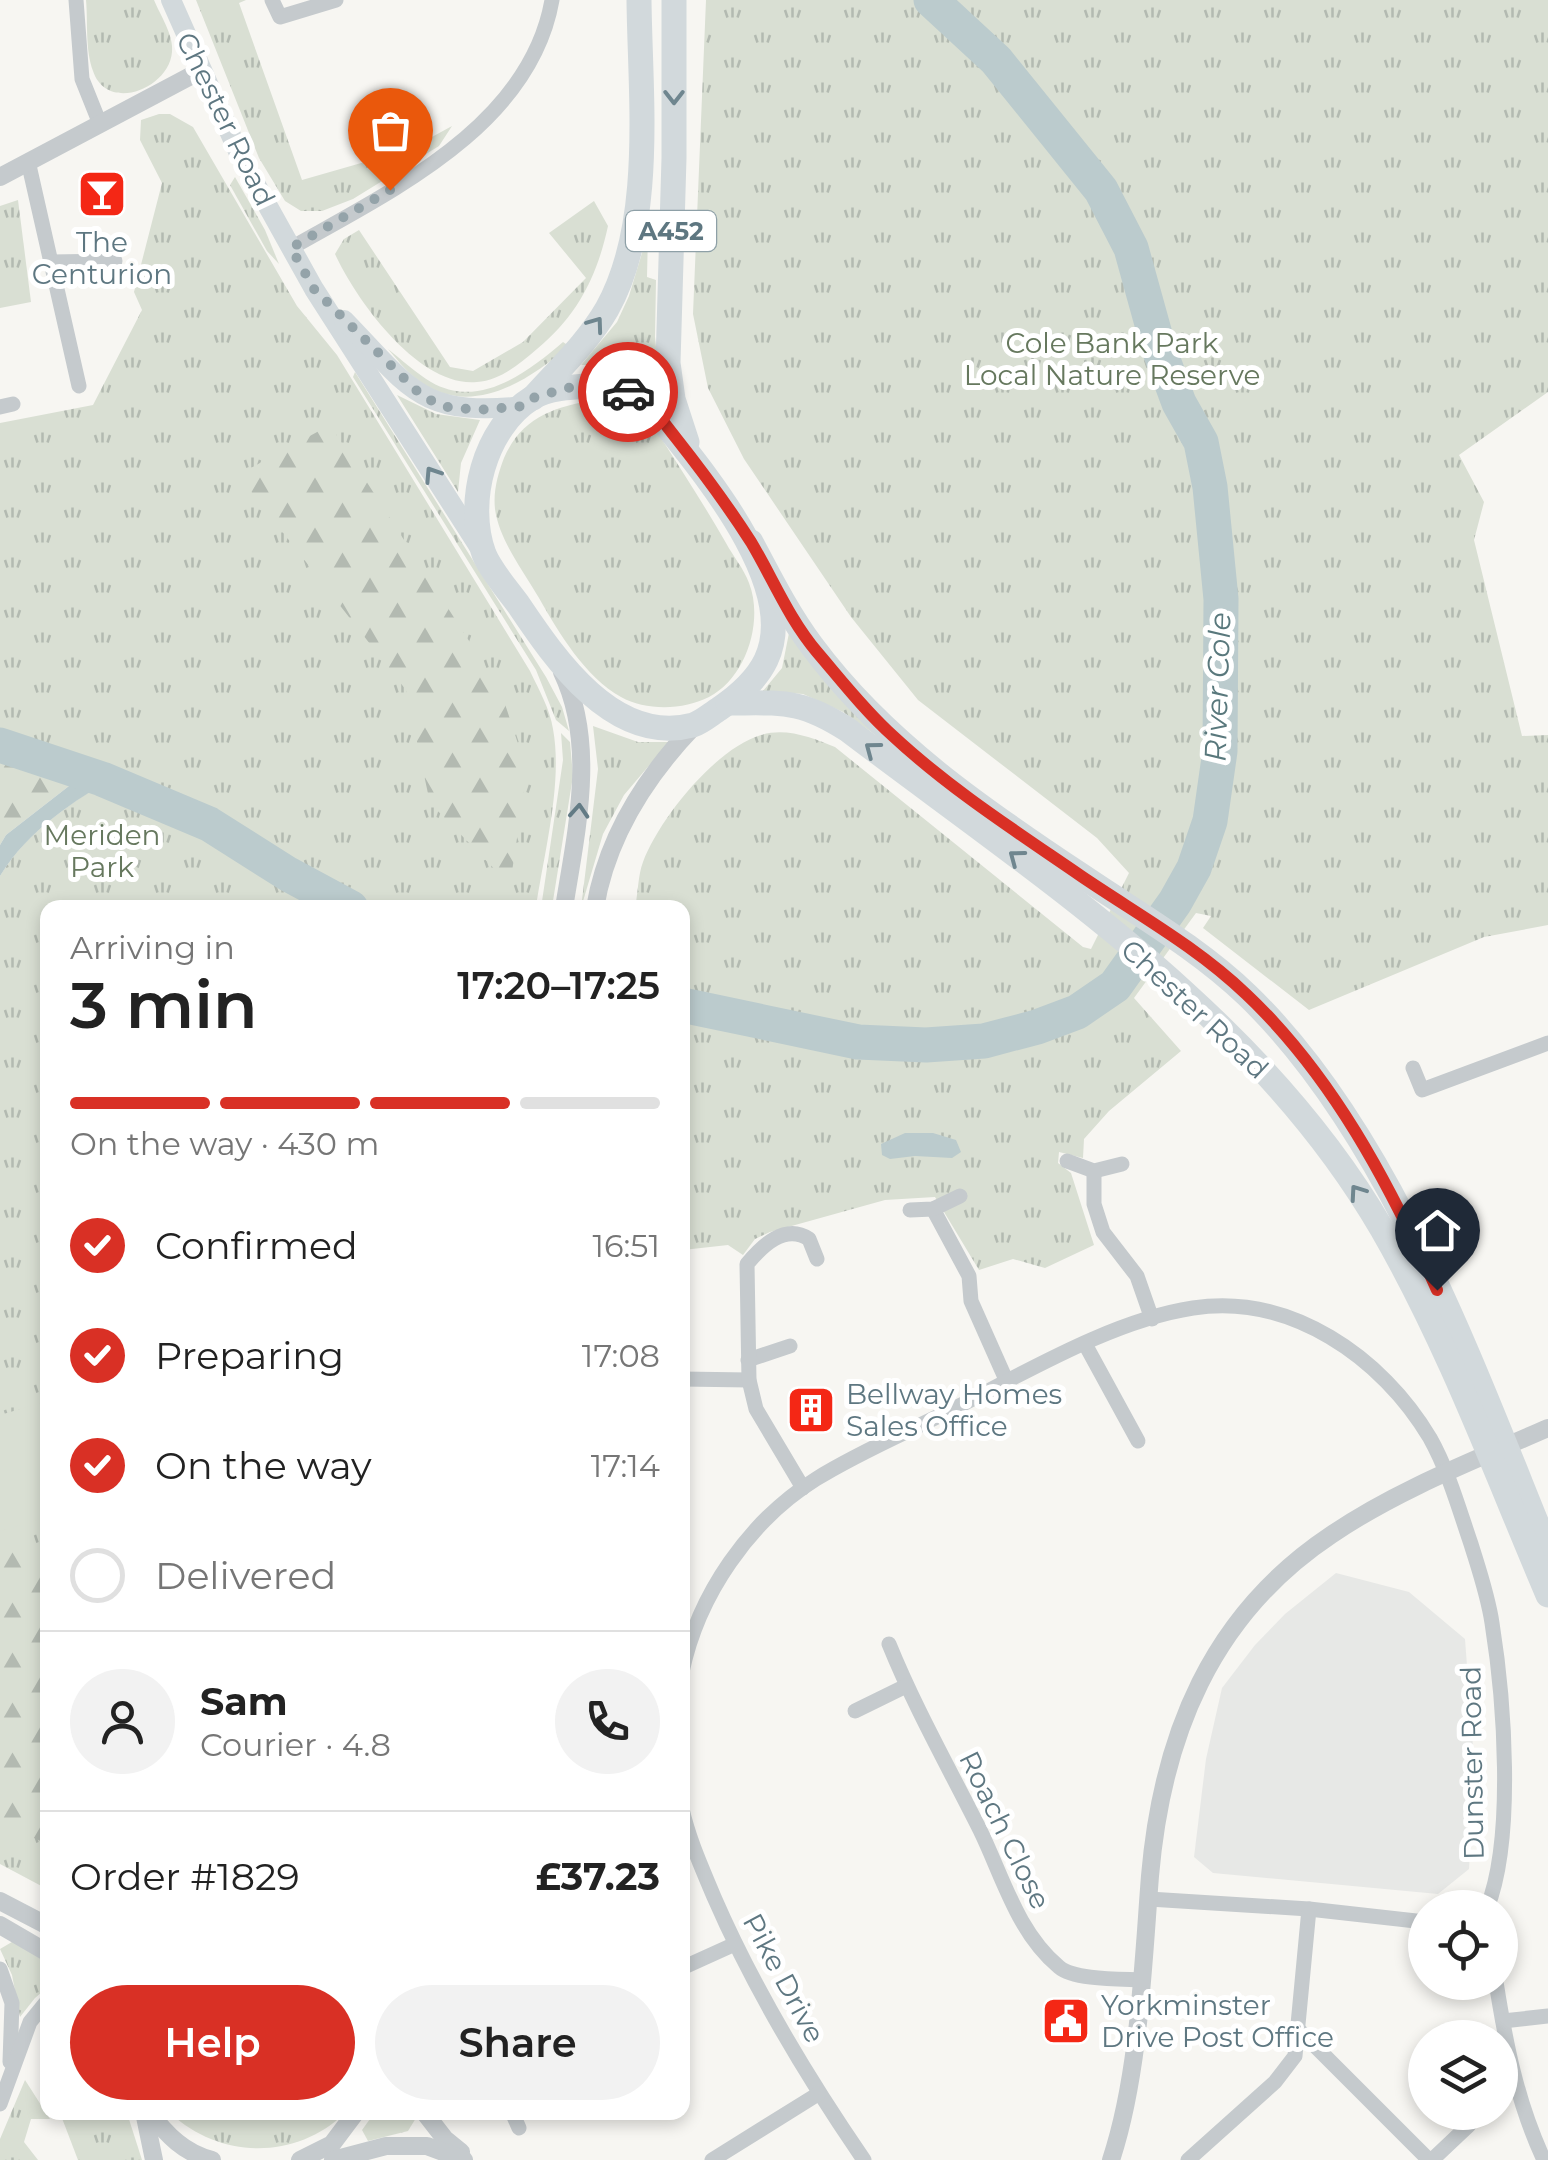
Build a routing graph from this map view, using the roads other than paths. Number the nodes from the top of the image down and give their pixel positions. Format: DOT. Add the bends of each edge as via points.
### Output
graph roads {
  1 [pos="76,0"];
  2 [pos="170,0"];
  3 [pos="272,0"];
  4 [pos="336,0"];
  5 [pos="552,0"];
  6 [pos="639,0"];
  7 [pos="674,0"];
  8 [pos="200,71"];
  9 [pos="100,124"];
  10 [pos="28,162"];
  11 [pos="0,177"];
  12 [pos="291,248"];
  13 [pos="114,261"];
  14 [pos="51,262"];
  15 [pos="314,289"];
  16 [pos="78,386"];
  17 [pos="528,402"];
  18 [pos="692,458"];
  19 [pos="750,542"];
  20 [pos="484,556"];
  21 [pos="556,660"];
  22 [pos="728,703"];
  23 [pos="696,724"];
  24 [pos="1090,897"];
  25 [pos="565,900"];
  26 [pos="597,900"];
  27 [pos="1548,1043"];
  28 [pos="1413,1068"];
  29 [pos="1067,1160"];
  30 [pos="1122,1164"];
  31 [pos="1094,1171"];
  32 [pos="960,1196"];
  33 [pos="934,1209"];
  34 [pos="910,1210"];
  35 [pos="817,1260"];
  36 [pos="1152,1319"];
  37 [pos="1085,1344"];
  38 [pos="790,1346"];
  39 [pos="748,1360"];
  40 [pos="690,1379"];
  41 [pos="749,1380"];
  42 [pos="1007,1382"];
  43 [pos="1546,1429"];
  44 [pos="1138,1441"];
  45 [pos="803,1488"];
  46 [pos="1548,1551"];
  47 [pos="1548,1595"];
  48 [pos="690,1642"];
  49 [pos="889,1644"];
  50 [pos="906,1686"];
  51 [pos="854,1711"];
  52 [pos="690,1841"];
  53 [pos="1494,1890"];
  54 [pos="1149,1899"];
  55 [pos="0,1901"];
  56 [pos="1309,1909"];
  57 [pos="1408,1920"];
  58 [pos="40,1922"];
  59 [pos="0,1925"];
  60 [pos="735,1944"];
  61 [pos="40,1948"];
  62 [pos="690,1964"];
  63 [pos="0,1969"];
  64 [pos="1141,1980"];
  65 [pos="40,2010"];
  66 [pos="1548,2016"];
  67 [pos="1511,2020"];
  68 [pos="1296,2028"];
  69 [pos="9,2081"];
  70 [pos="818,2094"];
  71 [pos="1518,2096"];
  72 [pos="0,2104"];
  73 [pos="148,2120"];
  74 [pos="154,2120"];
  75 [pos="350,2120"];
  76 [pos="430,2120"];
  77 [pos="1463,2130"];
  78 [pos="154,2160"];
  79 [pos="212,2160"];
  80 [pos="300,2160"];
  81 [pos="333,2160"];
  82 [pos="464,2160"];
  83 [pos="472,2160"];
  84 [pos="712,2160"];
  85 [pos="864,2160"];
  86 [pos="1111,2160"];
  87 [pos="1188,2160"];
  88 [pos="1430,2160"];
  89 [pos="1544,2160"];
  1 -- 9 [label="street" via="82,80"];
  2 -- 8 [label="main road, Chester Road"];
  3 -- 4 [label="street" via="280,17"];
  5 -- 12 [label="street" via="527,69 483,121 390,190"];
  17 -- 6 [label="highway, A452, one-way" via="606,312 625,270 640,164"];
  7 -- 18 [label="highway, A452, one-way" via="668,364"];
  8 -- 9 [label="street"];
  8 -- 12 [label="main road, Chester Road"];
  9 -- 10 [label="street"];
  10 -- 11 [label="street"];
  10 -- 14 [label="street"];
  12 -- 15 [label="main road, Chester Road"];
  13 -- 14 [label="street"];
  14 -- 16 [label="street"];
  15 -- 17 [label="main road, Chester Road" via="423,397 479,410"];
  20 -- 15 [label="main road, Chester Road, one-way"];
  17 -- 18 [label="highway, A452" via="567,388 618,388 638,395"];
  17 -- 20 [label="highway, A452" via="497,436 482,469 475,500"];
  18 -- 19 [label="highway, A452"];
  19 -- 22 [label="highway, A452" via="770,601 772,644 750,684"];
  19 -- 24 [label="highway, Chester Road / A452" via="814,648 892,736"];
  20 -- 21 [label="highway, A452"];
  21 -- 23 [label="highway, A452" via="604,704 629,716 659,728"];
  25 -- 21 [label="street, one-way" via="580,810 579,741 573,695"];
  22 -- 23 [label="highway, A452"];
  24 -- 22 [label="highway, Chester Road / A452, one-way" via="818,711"];
  23 -- 26 [label="street" via="624,818"];
  24 -- 46 [label="highway, Chester Road / A452" via="1182,942 1244,992 1328,1088 1421,1255"];
  47 -- 24 [label="highway, Chester Road / A452, one-way" via="1425,1308 1380,1226 1254,1059"];
  27 -- 28 [label="street" via="1422,1090"];
  29 -- 31 [label="street"];
  30 -- 31 [label="street"];
  31 -- 36 [label="street" via="1103,1232 1137,1276"];
  32 -- 33 [label="street"];
  33 -- 34 [label="street"];
  33 -- 42 [label="street" via="969,1276 971,1300"];
  35 -- 39 [label="street" via="808,1239 794,1234 777,1236 747,1264"];
  36 -- 37 [label="street"];
  36 -- 53 [label="street, Dunster Road" via="1224,1305 1314,1327 1398,1392 1431,1440 1488,1600 1502,1708"];
  37 -- 42 [label="street"];
  37 -- 44 [label="street"];
  38 -- 39 [label="street"];
  39 -- 41 [label="street"];
  40 -- 41 [label="street"];
  41 -- 45 [label="street" via="756,1410"];
  42 -- 45 [label="street"];
  43 -- 54 [label="street" via="1332,1533 1242,1616 1210,1662 1178,1730 1160,1795"];
  45 -- 48 [label="street" via="767,1516 730,1563"];
  49 -- 50 [label="street, Roach Close"];
  50 -- 51 [label="street"];
  50 -- 64 [label="street, Roach Close" via="1021,1924 1062,1970"];
  52 -- 60 [label="street, Pike Drive"];
  54 -- 56 [label="street"];
  54 -- 64 [label="street"];
  55 -- 58 [label="street"];
  56 -- 57 [label="street"];
  56 -- 68 [label="street"];
  59 -- 61 [label="street"];
  60 -- 62 [label="street"];
  60 -- 70 [label="street, Pike Drive"];
  63 -- 69 [label="street" via="12,2004"];
  64 -- 86 [label="street" via="1128,2096"];
  65 -- 69 [label="street"];
  66 -- 67 [label="street"];
  68 -- 87 [label="street" via="1294,2056 1275,2082"];
  68 -- 88 [label="street"];
  69 -- 72 [label="street"];
  70 -- 84 [label="street"];
  70 -- 85 [label="street, Pike Drive"];
  71 -- 89 [label="street"];
  73 -- 78 [label="street"];
  74 -- 79 [label="street" via="195,2156"];
  75 -- 80 [label="street" via="332,2144"];
  76 -- 83 [label="street"];
  77 -- 88 [label="street"];
  81 -- 82 [label="street" via="386,2146 427,2146"];
}
